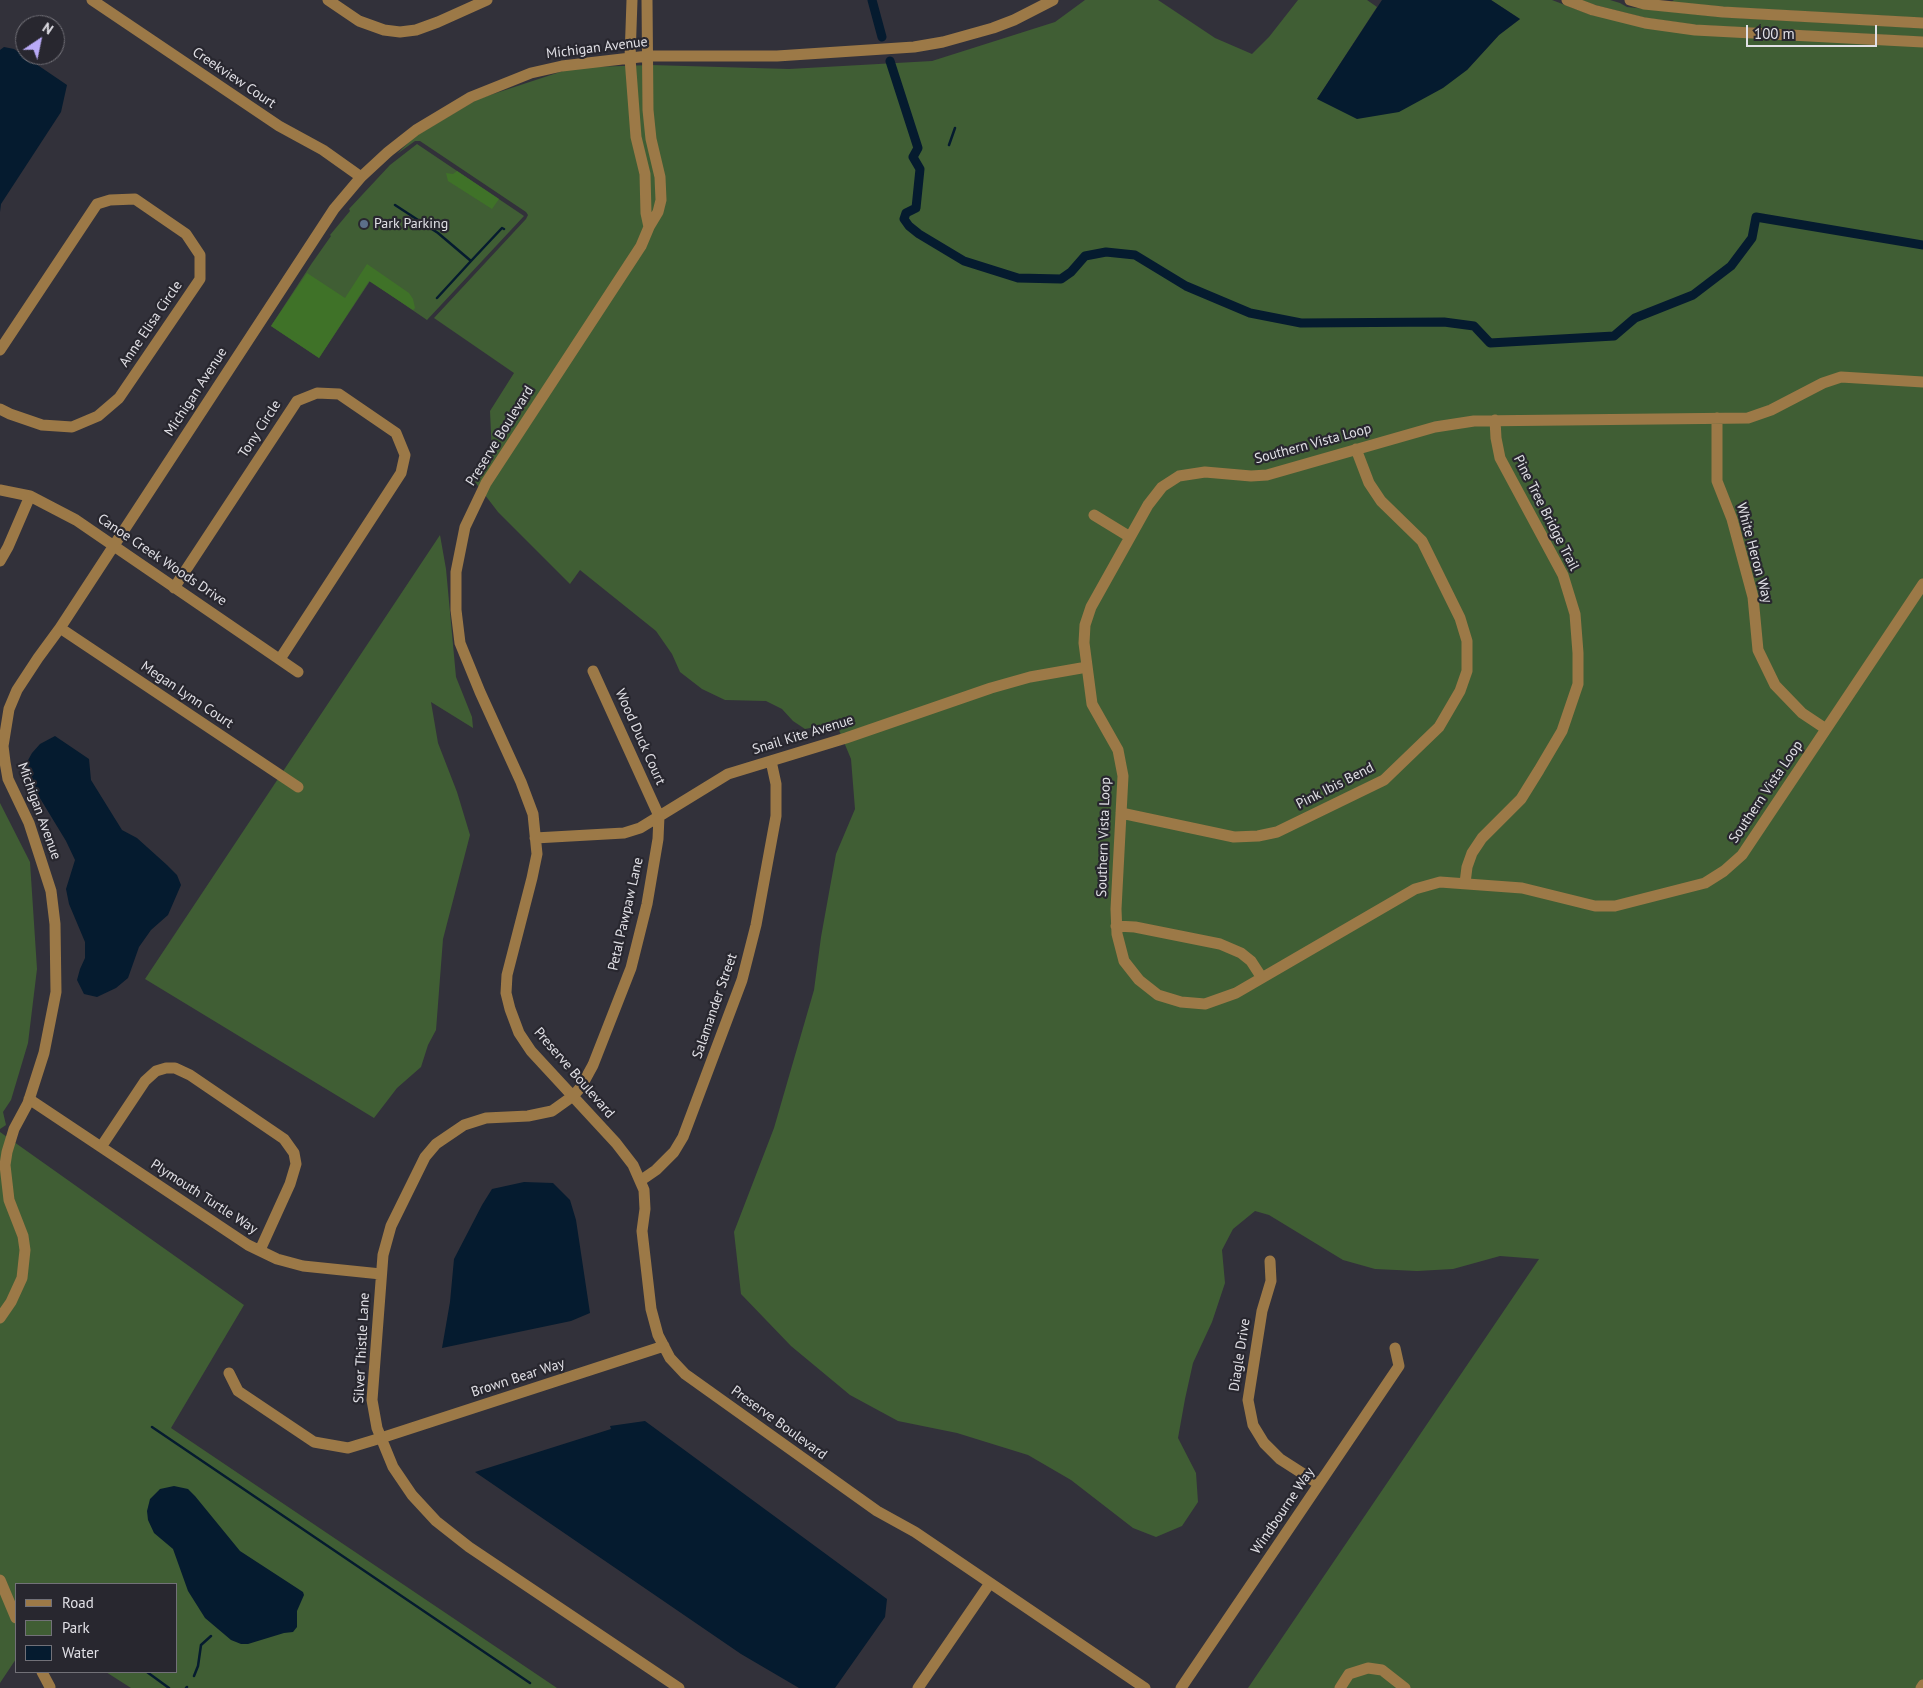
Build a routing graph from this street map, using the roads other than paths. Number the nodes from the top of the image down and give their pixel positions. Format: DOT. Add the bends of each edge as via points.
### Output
graph roads {
  1 [pos="92,0"];
  2 [pos="328,0"];
  3 [pos="487,0"];
  4 [pos="632,0"];
  5 [pos="647,0"];
  6 [pos="1053,0"];
  7 [pos="1567,0"];
  8 [pos="1630,0"];
  9 [pos="1923,23"];
  10 [pos="1923,42"];
  11 [pos="648,56"];
  12 [pos="630,58"];
  13 [pos="361,177"];
  14 [pos="648,227"];
  15 [pos="0,350"];
  16 [pos="1923,382"];
  17 [pos="0,409"];
  18 [pos="1717,418"];
  19 [pos="1495,420"];
  20 [pos="1356,449"];
  21 [pos="0,490"];
  22 [pos="30,496"];
  23 [pos="1094,515"];
  24 [pos="1130,537"];
  25 [pos="113,545"];
  26 [pos="0,561"];
  27 [pos="1923,584"];
  28 [pos="174,588"];
  29 [pos="60,628"];
  30 [pos="280,659"];
  31 [pos="1087,667"];
  32 [pos="593,671"];
  33 [pos="298,672"];
  34 [pos="1826,729"];
  35 [pos="771,761"];
  36 [pos="298,787"];
  37 [pos="1121,813"];
  38 [pos="659,816"];
  39 [pos="535,838"];
  40 [pos="1466,883"];
  41 [pos="1116,926"];
  42 [pos="1262,978"];
  43 [pos="573,1096"];
  44 [pos="29,1099"];
  45 [pos="100,1147"];
  46 [pos="640,1180"];
  47 [pos="260,1250"];
  48 [pos="1270,1261"];
  49 [pos="381,1274"];
  50 [pos="0,1318"];
  51 [pos="664,1346"];
  52 [pos="1395,1348"];
  53 [pos="229,1373"];
  54 [pos="381,1438"];
  55 [pos="1319,1484"];
  56 [pos="0,1580"];
  57 [pos="990,1583"];
  58 [pos="15,1616"];
  59 [pos="43,1673"];
  60 [pos="50,1687"];
  61 [pos="679,1688"];
  62 [pos="918,1688"];
  63 [pos="1145,1688"];
  64 [pos="1181,1688"];
  65 [pos="1340,1688"];
  66 [pos="1405,1688"];
  1 -- 13 [label="street, Creekview Court"];
  2 -- 3 [label="street" via="359,21 400,32 438,22"];
  4 -- 12 [label="street, Preserve Boulevard"];
  5 -- 11 [label="street, Preserve Boulevard"];
  6 -- 11 [label="street, Michigan Avenue" via="993,28 914,47 777,56"];
  7 -- 10 [label="street" via="1645,23 1695,30"];
  8 -- 9 [label="street" via="1713,12"];
  11 -- 12 [label="street, Michigan Avenue"];
  11 -- 14 [label="street, Preserve Boulevard" via="648,110 661,200 658,212"];
  12 -- 13 [label="street, Michigan Avenue" via="562,66 497,85 416,130"];
  12 -- 14 [label="street, Preserve Boulevard" via="636,137 645,174"];
  13 -- 25 [label="street, Michigan Avenue" via="334,209"];
  14 -- 39 [label="street, Preserve Boulevard" via="641,246 486,483 466,527 456,572 460,642 521,782 533,814"];
  15 -- 17 [label="street, Anne Elisa Circle" via="97,204 135,199 186,234 200,255 200,279 118,398 98,416 72,427 42,425"];
  16 -- 18 [label="street, Southern Vista Loop" via="1841,377 1748,418"];
  18 -- 19 [label="street, Southern Vista Loop"];
  18 -- 34 [label="street, White Heron Way" via="1717,481 1732,520 1753,597 1758,650 1775,685 1802,713"];
  19 -- 20 [label="street, Southern Vista Loop" via="1435,427"];
  19 -- 40 [label="street, Pine Tree Bridge Trail" via="1500,458 1562,576 1575,614 1578,684 1562,731 1540,770 1521,799 1472,852"];
  20 -- 24 [label="street, Southern Vista Loop" via="1267,474 1251,476 1205,472 1179,476 1162,487"];
  20 -- 37 [label="street, Pink Ibis Bend" via="1369,483 1381,500 1422,541 1465,633 1467,671 1460,691 1439,728 1384,780 1277,832 1234,837"];
  21 -- 22 [label="street, Canoe Creek Woods Drive"];
  22 -- 25 [label="street, Canoe Creek Woods Drive" via="76,520"];
  22 -- 26 [label="street"];
  23 -- 24 [label="street"];
  24 -- 31 [label="street, Southern Vista Loop" via="1091,607 1085,625"];
  25 -- 28 [label="street, Canoe Creek Woods Drive"];
  25 -- 29 [label="street, Michigan Avenue"];
  27 -- 34 [label="street, Southern Vista Loop"];
  28 -- 30 [label="street, Canoe Creek Woods Drive"];
  28 -- 30 [label="street, Tony Circle" via="297,401 317,393 339,394 396,433 405,455 401,474"];
  29 -- 36 [label="street, Megan Lynn Court"];
  29 -- 44 [label="street, Michigan Avenue" via="17,690 9,708 3,746 8,778 43,862 55,924 56,992 44,1053"];
  30 -- 33 [label="street, Canoe Creek Woods Drive"];
  31 -- 35 [label="street, Snail Kite Avenue" via="991,688"];
  31 -- 37 [label="street, Southern Vista Loop" via="1092,704 1118,750 1123,776"];
  32 -- 38 [label="street, Wood Duck Court"];
  34 -- 40 [label="street, Southern Vista Loop" via="1742,856 1705,883 1615,906 1595,906 1522,888"];
  35 -- 38 [label="street, Snail Kite Avenue" via="728,774"];
  35 -- 46 [label="street, Salamander Street" via="776,784 776,816 756,925 742,980 683,1136 674,1152"];
  37 -- 41 [label="street, Southern Vista Loop"];
  38 -- 39 [label="street, Snail Kite Avenue" via="624,833"];
  38 -- 43 [label="street, Petal Pawpaw Lane" via="647,904 631,968 593,1065"];
  39 -- 43 [label="street, Preserve Boulevard" via="534,870 507,975 506,993 523,1039"];
  40 -- 42 [label="street, Southern Vista Loop" via="1440,882 1415,889"];
  41 -- 42 [label="street" via="1220,944 1251,961"];
  41 -- 42 [label="street, Southern Vista Loop" via="1124,961 1139,980 1158,994 1181,1002 1205,1004 1236,993"];
  43 -- 46 [label="street, Preserve Boulevard" via="616,1143"];
  43 -- 49 [label="street, Silver Thistle Lane" via="552,1111 486,1118 464,1124 436,1144 425,1156 392,1226"];
  44 -- 45 [label="street, Plymouth Turtle Way"];
  44 -- 50 [label="street, Michigan Avenue" via="14,1129 5,1165 9,1200 23,1236 22,1278"];
  45 -- 47 [label="street, Plymouth Turtle Way" via="233,1236"];
  45 -- 47 [label="street" via="144,1081 156,1071 175,1068 190,1075 284,1140 294,1153 296,1164 290,1184"];
  46 -- 51 [label="street, Preserve Boulevard" via="644,1190 642,1231 651,1309"];
  47 -- 49 [label="street, Plymouth Turtle Way" via="303,1266"];
  48 -- 55 [label="street, Diagle Drive" via="1270,1282 1262,1311 1248,1400 1253,1425 1264,1443 1280,1459"];
  49 -- 54 [label="street, Silver Thistle Lane" via="372,1400"];
  51 -- 54 [label="street, Brown Bear Way"];
  51 -- 57 [label="street, Preserve Boulevard" via="685,1374 877,1511 915,1532"];
  52 -- 55 [label="street, Windbourne Way" via="1399,1366"];
  53 -- 54 [label="street, Brown Bear Way" via="238,1392 314,1442 348,1448"];
  54 -- 61 [label="street, Silver Thistle Lane" via="393,1467 412,1495 436,1521 469,1547"];
  55 -- 64 [label="street, Windbourne Way"];
  56 -- 58 [label="street"];
  57 -- 62 [label="street"];
  57 -- 63 [label="street, Preserve Boulevard"];
  59 -- 60 [label="street"];
  65 -- 66 [label="street" via="1349,1674 1368,1668 1382,1670"];
}
